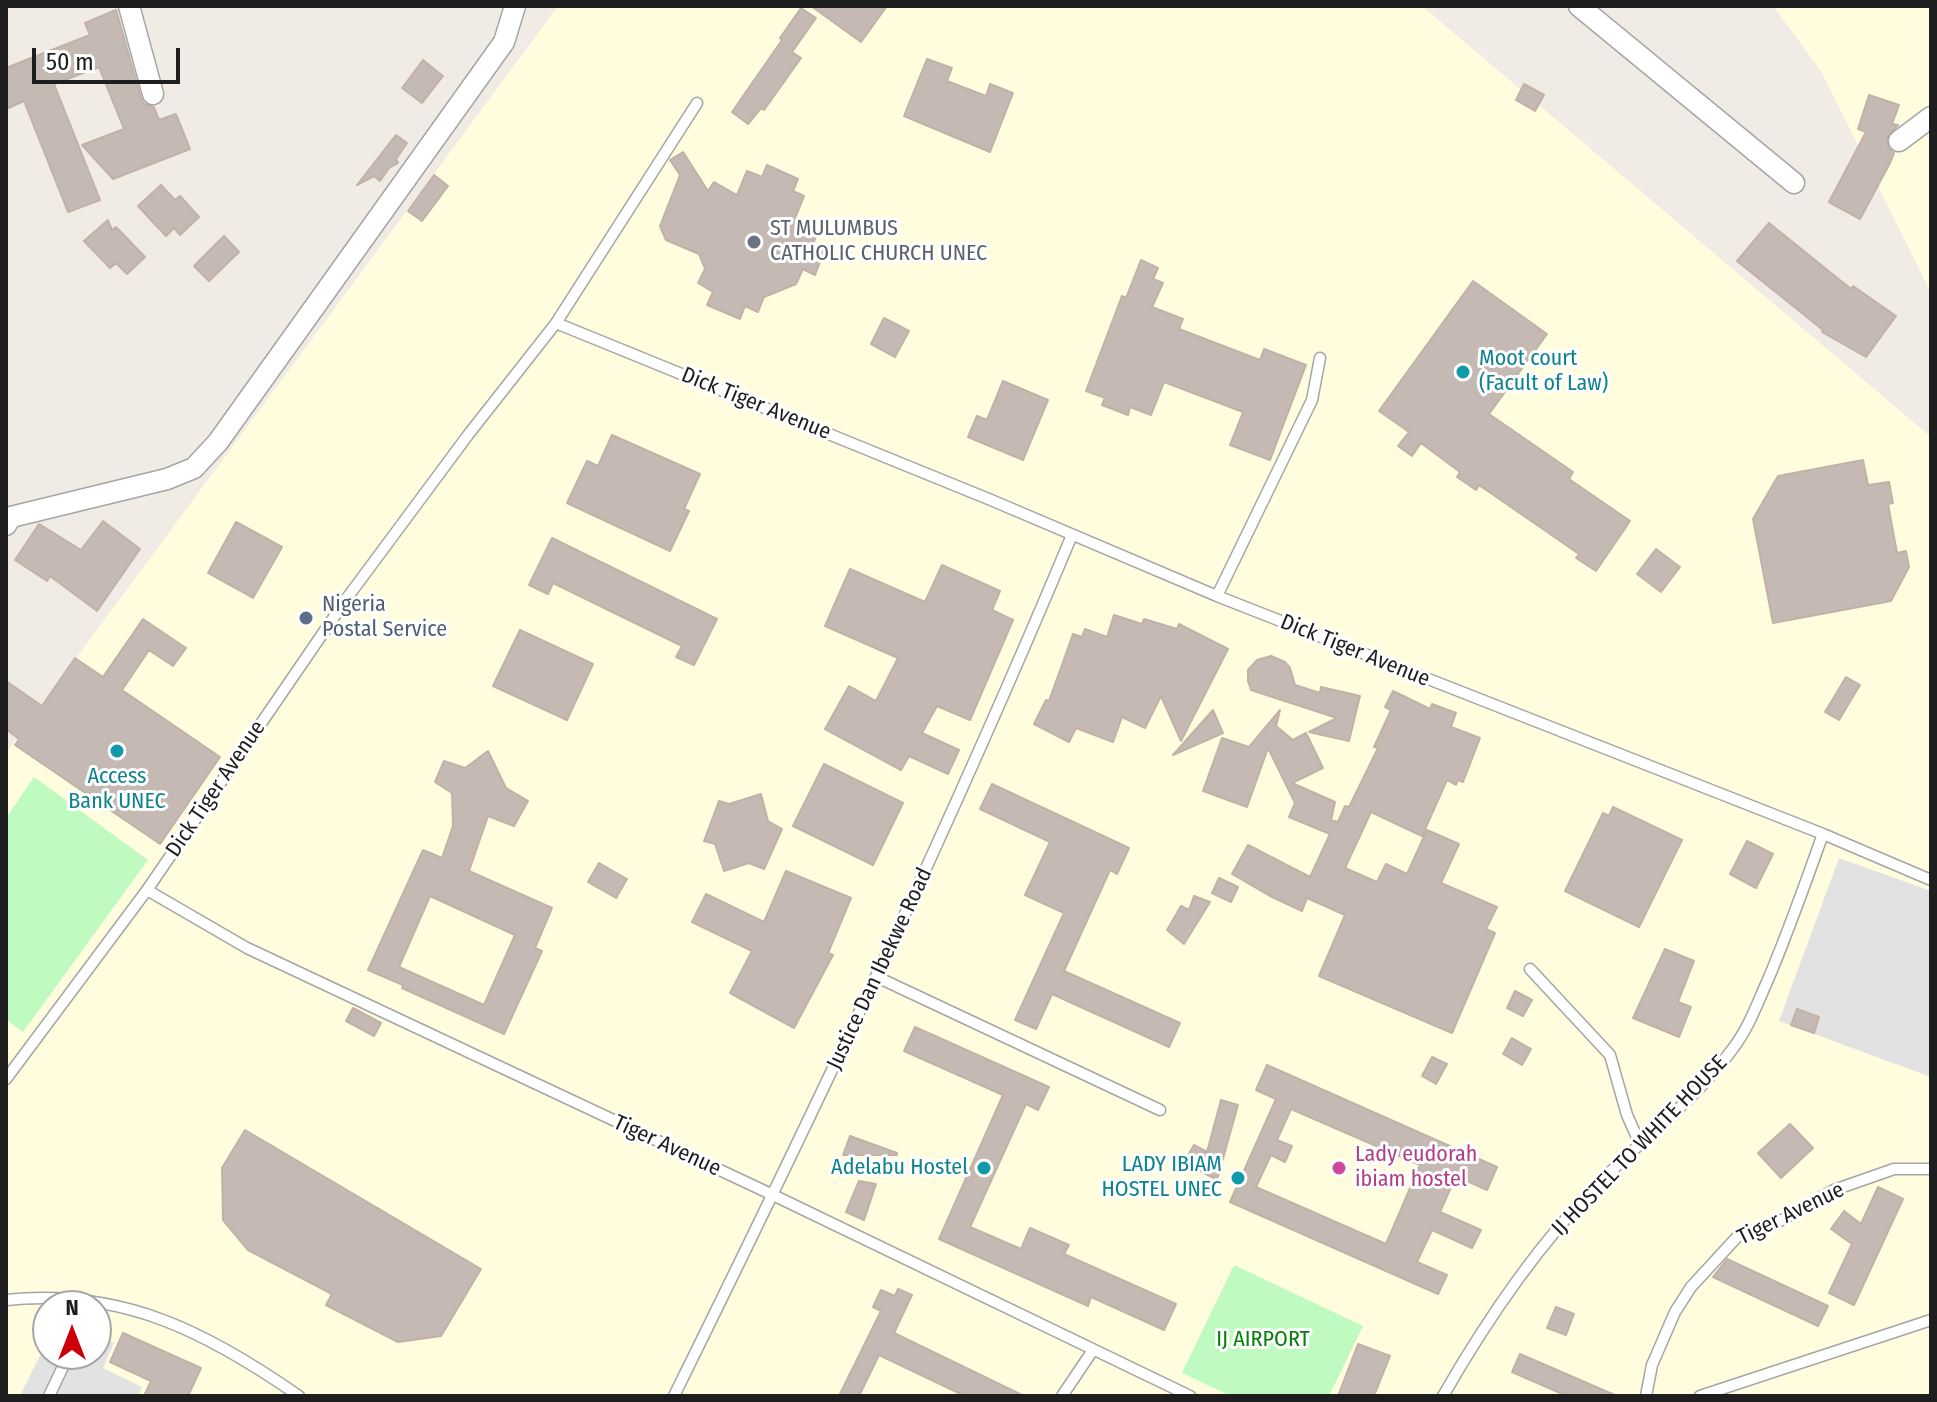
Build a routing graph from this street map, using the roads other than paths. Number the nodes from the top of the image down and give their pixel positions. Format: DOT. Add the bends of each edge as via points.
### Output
graph roads {
  1 [pos="129,6"];
  2 [pos="515,6"];
  3 [pos="1579,6"];
  4 [pos="153,94"];
  5 [pos="697,103"];
  6 [pos="1931,117"];
  7 [pos="1899,141"];
  8 [pos="1794,183"];
  9 [pos="556,323"];
  10 [pos="1320,358"];
  11 [pos="8,517"];
  12 [pos="1072,535"];
  13 [pos="1217,596"];
  14 [pos="1823,834"];
  15 [pos="1931,880"];
  16 [pos="147,890"];
  17 [pos="1530,969"];
  18 [pos="877,977"];
  19 [pos="6,1079"];
  20 [pos="1160,1110"];
  21 [pos="1640,1144"];
  22 [pos="1931,1169"];
  23 [pos="773,1195"];
  24 [pos="6,1300"];
  25 [pos="32,1301"];
  26 [pos="112,1308"];
  27 [pos="1931,1320"];
  28 [pos="1093,1350"];
  29 [pos="61,1370"];
  30 [pos="49,1396"];
  31 [pos="299,1396"];
  32 [pos="674,1396"];
  33 [pos="1062,1396"];
  34 [pos="1190,1396"];
  35 [pos="1443,1396"];
  36 [pos="1646,1396"];
  37 [pos="1700,1396"];
  1 -- 4 [label="street"];
  2 -- 11 [label="street" via="504,42 228,430 194,468"];
  3 -- 8 [label="street"];
  5 -- 9 [label="lane"];
  6 -- 7 [label="street"];
  9 -- 12 [label="lane, Dick Tiger Avenue"];
  9 -- 16 [label="lane, Dick Tiger Avenue" via="347,598"];
  10 -- 13 [label="lane" via="1312,400"];
  12 -- 13 [label="lane, Dick Tiger Avenue"];
  12 -- 18 [label="lane, Justice Dan Ibekwe Road"];
  13 -- 14 [label="lane, Dick Tiger Avenue"];
  14 -- 15 [label="lane, Dick Tiger Avenue"];
  14 -- 21 [label="lane, IJ HOSTEL TO WHITE HOUSE" via="1748,1026 1719,1067"];
  16 -- 19 [label="lane, Dick Tiger Avenue"];
  16 -- 23 [label="lane, Tiger Avenue" via="247,948"];
  17 -- 21 [label="lane" via="1610,1055"];
  18 -- 20 [label="lane"];
  18 -- 23 [label="lane, Justice Dan Ibekwe Road"];
  21 -- 35 [label="lane, IJ HOSTEL TO WHITE HOUSE" via="1595,1187 1510,1289"];
  22 -- 36 [label="lane, Tiger Avenue" via="1894,1169 1864,1179 1738,1236 1675,1312 1652,1365"];
  23 -- 28 [label="lane, Tiger Avenue"];
  23 -- 32 [label="lane, Justice Dan Ibekwe Road"];
  24 -- 25 [label="lane"];
  26 -- 31 [label="lane" via="162,1317 192,1330"];
  27 -- 37 [label="lane"];
  28 -- 33 [label="lane"];
  28 -- 34 [label="lane, Tiger Avenue"];
  29 -- 30 [label="lane"];
}
